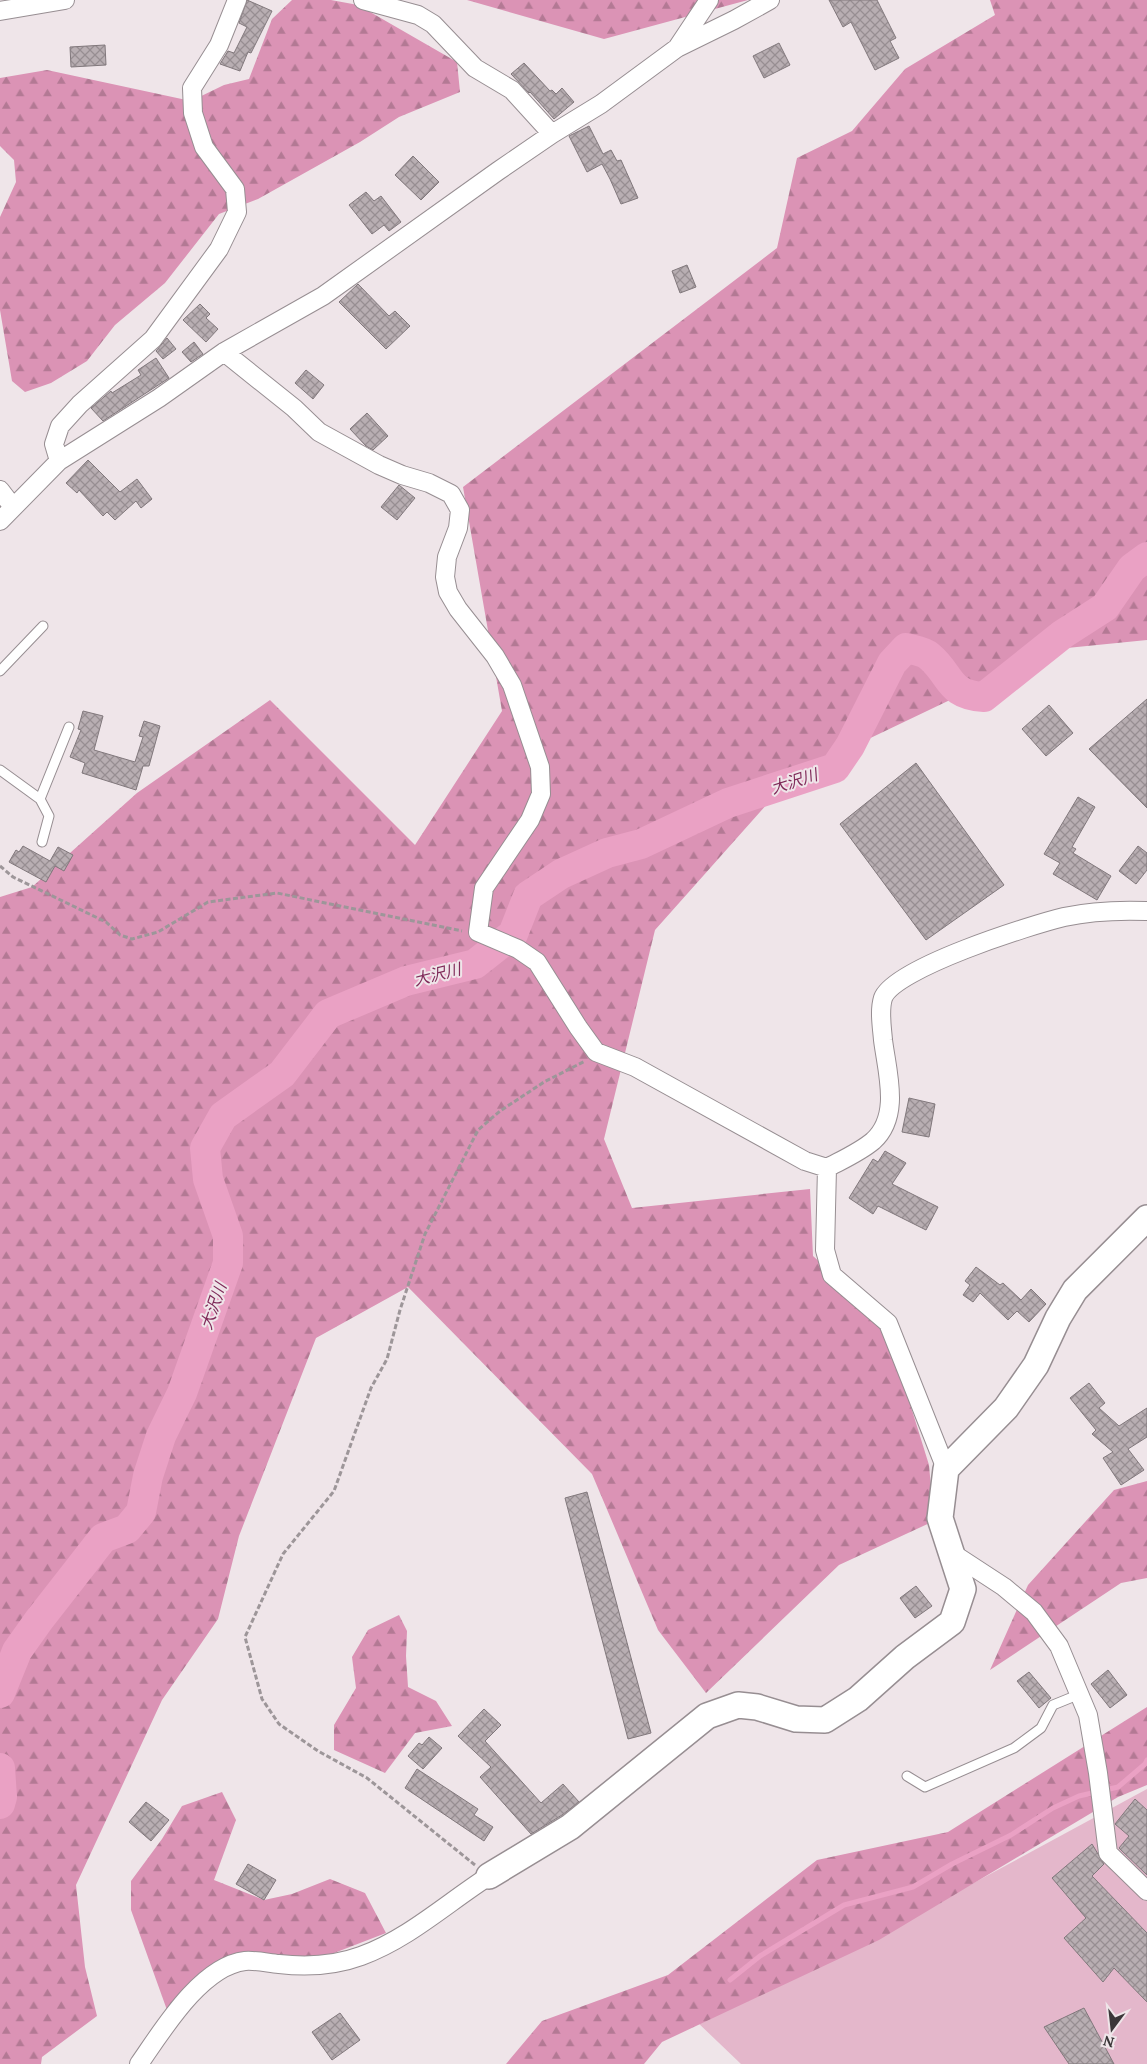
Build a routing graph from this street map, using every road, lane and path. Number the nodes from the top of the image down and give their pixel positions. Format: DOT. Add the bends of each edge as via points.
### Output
graph roads {
  1 [pos="65,0"];
  2 [pos="237,0"];
  3 [pos="363,0"];
  4 [pos="709,0"];
  5 [pos="770,0"];
  6 [pos="0,11"];
  7 [pos="677,48"];
  8 [pos="552,134"];
  9 [pos="224,352"];
  10 [pos="58,461"];
  11 [pos="0,490"];
  12 [pos="13,507"];
  13 [pos="0,521"];
  14 [pos="43,626"];
  15 [pos="0,671"];
  16 [pos="69,727"];
  17 [pos="0,770"];
  18 [pos="40,799"];
  19 [pos="42,842"];
  20 [pos="0,866"];
  21 [pos="1147,911"];
  22 [pos="478,932"];
  23 [pos="596,1052"];
  24 [pos="827,1168"];
  25 [pos="1147,1218"];
  26 [pos="946,1469"];
  27 [pos="952,1553"];
  28 [pos="1080,1694"];
  29 [pos="907,1776"];
  30 [pos="489,1876"];
  31 [pos="1147,1891"];
  32 [pos="139,2064"];
  1 -- 6 [label="street"];
  2 -- 10 [label="street" via="219,45 192,88 193,113 204,147 235,189 237,212 219,249 153,339 60,426 54,444"];
  3 -- 8 [label="street" via="418,15 434,24 475,68 512,90"];
  4 -- 7 [label="street"];
  5 -- 7 [label="street"];
  7 -- 8 [label="street" via="601,104"];
  8 -- 9 [label="street" via="323,296"];
  9 -- 10 [label="street" via="159,398"];
  9 -- 22 [label="street" via="289,403 319,432 379,465 451,494 460,510 444,577 448,592 512,685 540,767 541,794 530,820 484,888"];
  10 -- 12 [label="street"];
  11 -- 12 [label="street"];
  12 -- 13 [label="street"];
  14 -- 15 [label="lane"];
  16 -- 18 [label="lane"];
  17 -- 18 [label="lane"];
  18 -- 19 [label="lane" via="49,816"];
  20 -- 22 [label="path" via="13,877 106,922 120,935 132,939 158,932 208,902 277,893"];
  21 -- 24 [label="street" via="1121,910 1065,917 965,948 901,979 884,997 881,1019 891,1107 884,1126 863,1148"];
  22 -- 23 [label="street" via="518,949 537,962"];
  23 -- 24 [label="street" via="635,1068 806,1161"];
  23 -- 30 [label="path" via="507,1106 478,1130 425,1234 387,1359 371,1388 334,1491 283,1554 245,1638 262,1699 279,1724 318,1751 367,1778"];
  24 -- 26 [label="street" via="825,1250 832,1275 888,1323"];
  25 -- 26 [label="street" via="1075,1290 1036,1365 1006,1408"];
  26 -- 27 [label="street" via="940,1518"];
  27 -- 28 [label="street" via="1004,1587 1034,1612 1059,1646"];
  27 -- 30 [label="street" via="963,1589 952,1622 905,1657 858,1699 825,1720 796,1719 758,1707 738,1705 707,1716 570,1827"];
  28 -- 29 [label="lane" via="1053,1706 1041,1728 1014,1748 925,1787"];
  28 -- 31 [label="street" via="1088,1715 1108,1853"];
  30 -- 32 [label="street" via="397,1940 360,1957 308,1967 244,1961 222,1969 202,1983 182,2004"];
}
